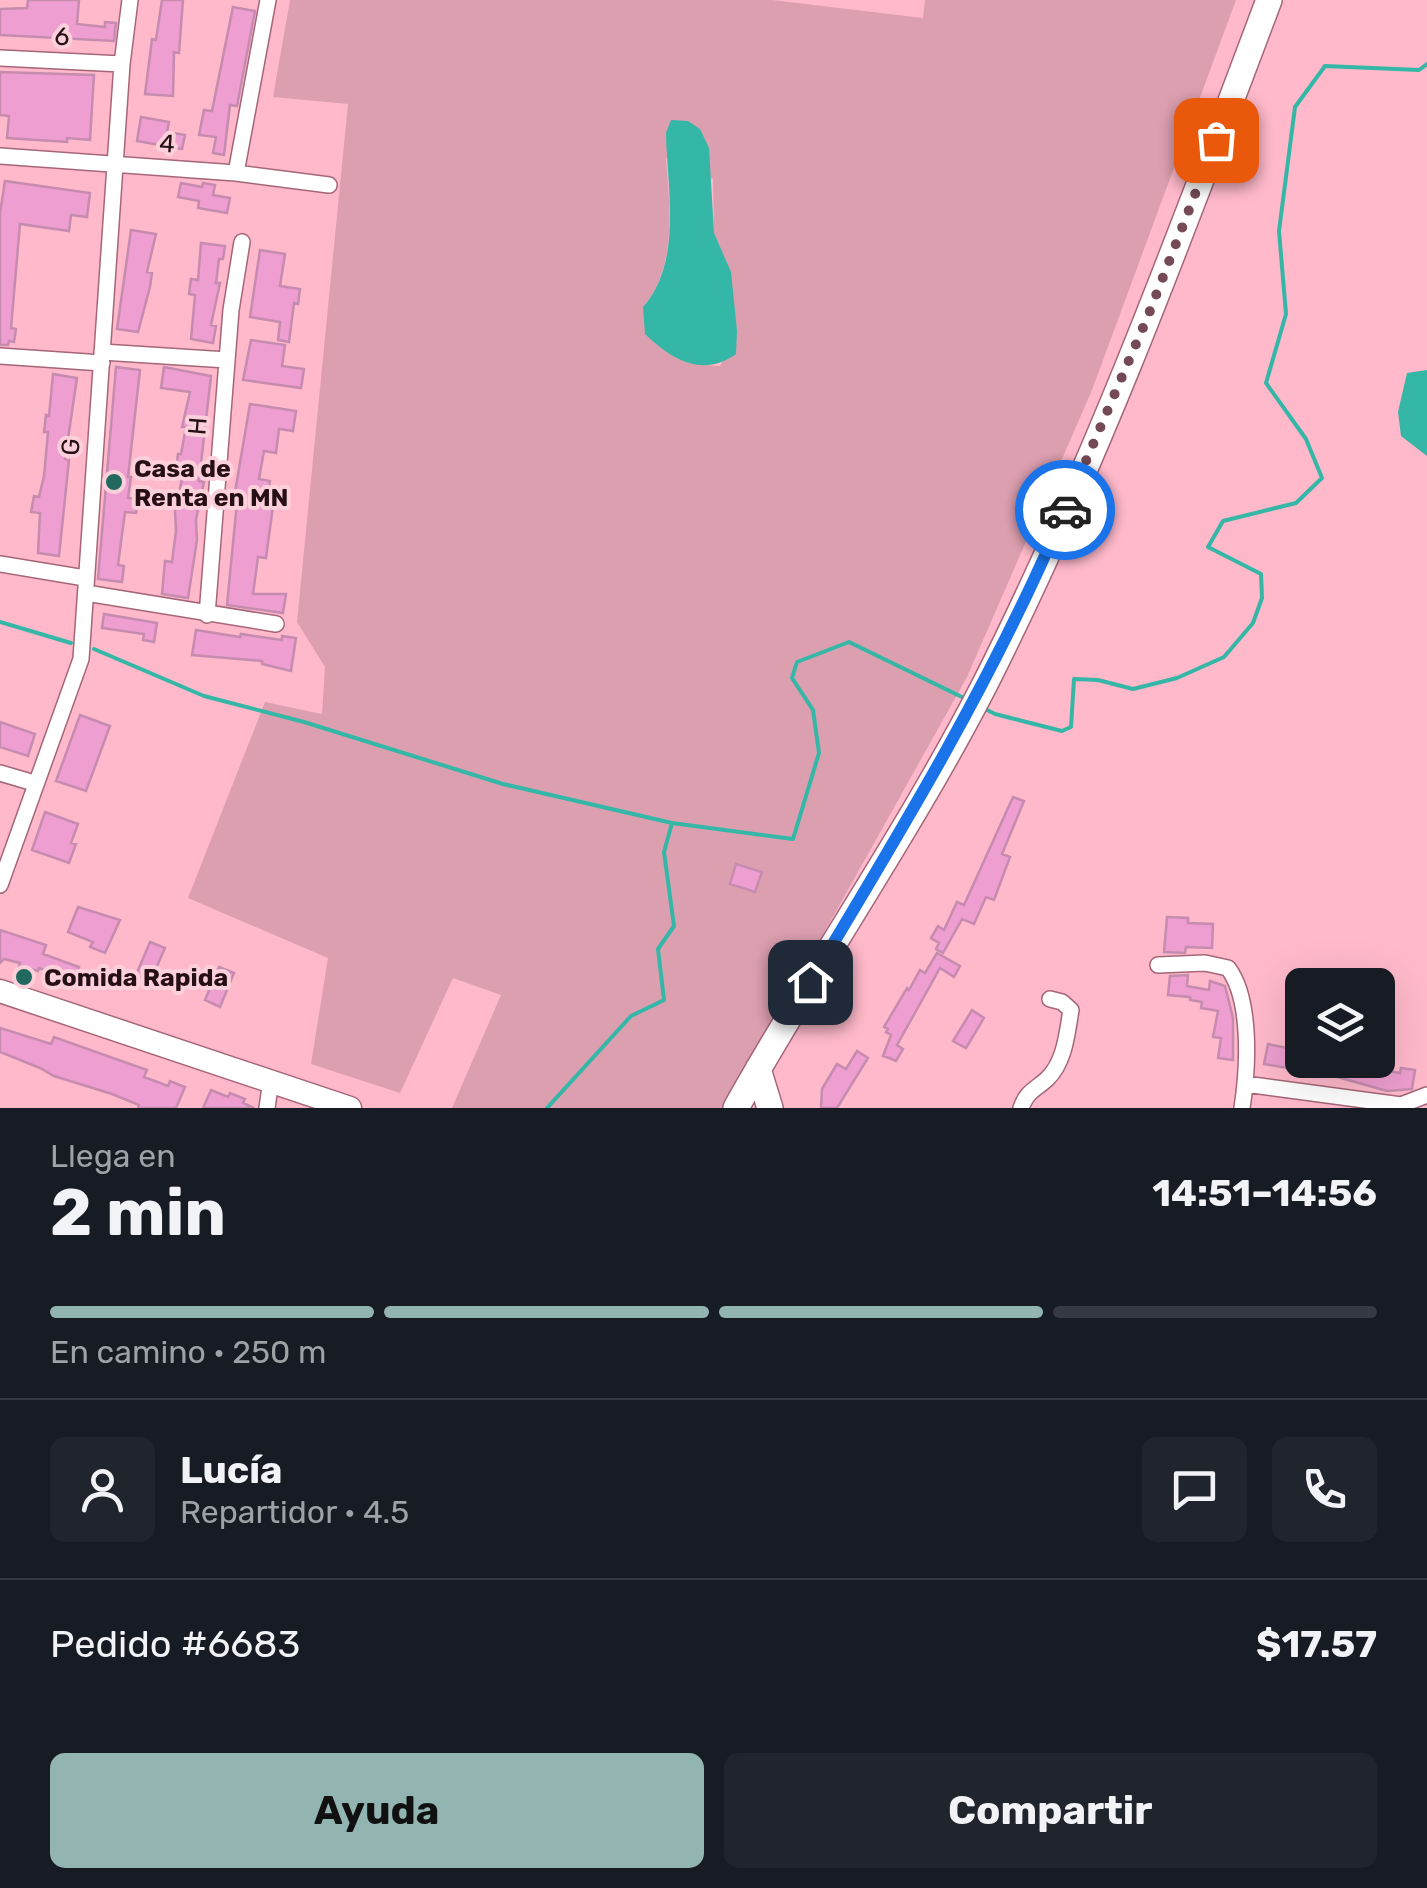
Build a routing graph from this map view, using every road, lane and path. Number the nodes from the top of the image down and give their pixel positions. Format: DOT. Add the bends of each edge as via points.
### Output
graph roads {
  1 [pos="130,0"];
  2 [pos="268,0"];
  3 [pos="1269,0"];
  4 [pos="0,58"];
  5 [pos="122,64"];
  6 [pos="0,156"];
  7 [pos="115,164"];
  8 [pos="236,173"];
  9 [pos="329,185"];
  10 [pos="242,242"];
  11 [pos="0,356"];
  12 [pos="102,357"];
  13 [pos="227,360"];
  14 [pos="0,564"];
  15 [pos="86,586"];
  16 [pos="207,615"];
  17 [pos="276,624"];
  18 [pos="0,773"];
  19 [pos="34,783"];
  20 [pos="0,885"];
  21 [pos="1158,965"];
  22 [pos="0,991"];
  23 [pos="1050,999"];
  24 [pos="270,1080"];
  25 [pos="1246,1084"];
  26 [pos="754,1086"];
  27 [pos="1427,1095"];
  28 [pos="267,1108"];
  29 [pos="350,1108"];
  30 [pos="736,1108"];
  31 [pos="770,1108"];
  32 [pos="1021,1108"];
  33 [pos="1242,1108"];
  1 -- 5 [label="street, G"];
  2 -- 8 [label="street"];
  3 -- 26 [label="main road" via="1148,316 1031,590 931,782"];
  4 -- 5 [label="street, 6"];
  5 -- 7 [label="street, G"];
  6 -- 7 [label="street, 4"];
  7 -- 8 [label="street, 4"];
  7 -- 12 [label="street, G"];
  8 -- 9 [label="street, 4"];
  10 -- 13 [label="street, H"];
  11 -- 12 [label="street"];
  12 -- 13 [label="street"];
  12 -- 15 [label="street, G"];
  13 -- 16 [label="street, H"];
  14 -- 15 [label="street"];
  15 -- 16 [label="street"];
  15 -- 19 [label="street, G" via="81,659"];
  16 -- 17 [label="street"];
  18 -- 19 [label="street"];
  19 -- 20 [label="street, G"];
  21 -- 25 [label="street" via="1205,963 1228,968 1238,981"];
  22 -- 24 [label="main road"];
  23 -- 32 [label="street" via="1070,1010 1064,1047 1050,1078 1030,1089"];
  24 -- 28 [label="street"];
  24 -- 29 [label="main road"];
  25 -- 27 [label="street" via="1401,1105"];
  25 -- 33 [label="street"];
  26 -- 30 [label="main road"];
  26 -- 31 [label="main road"];
}
